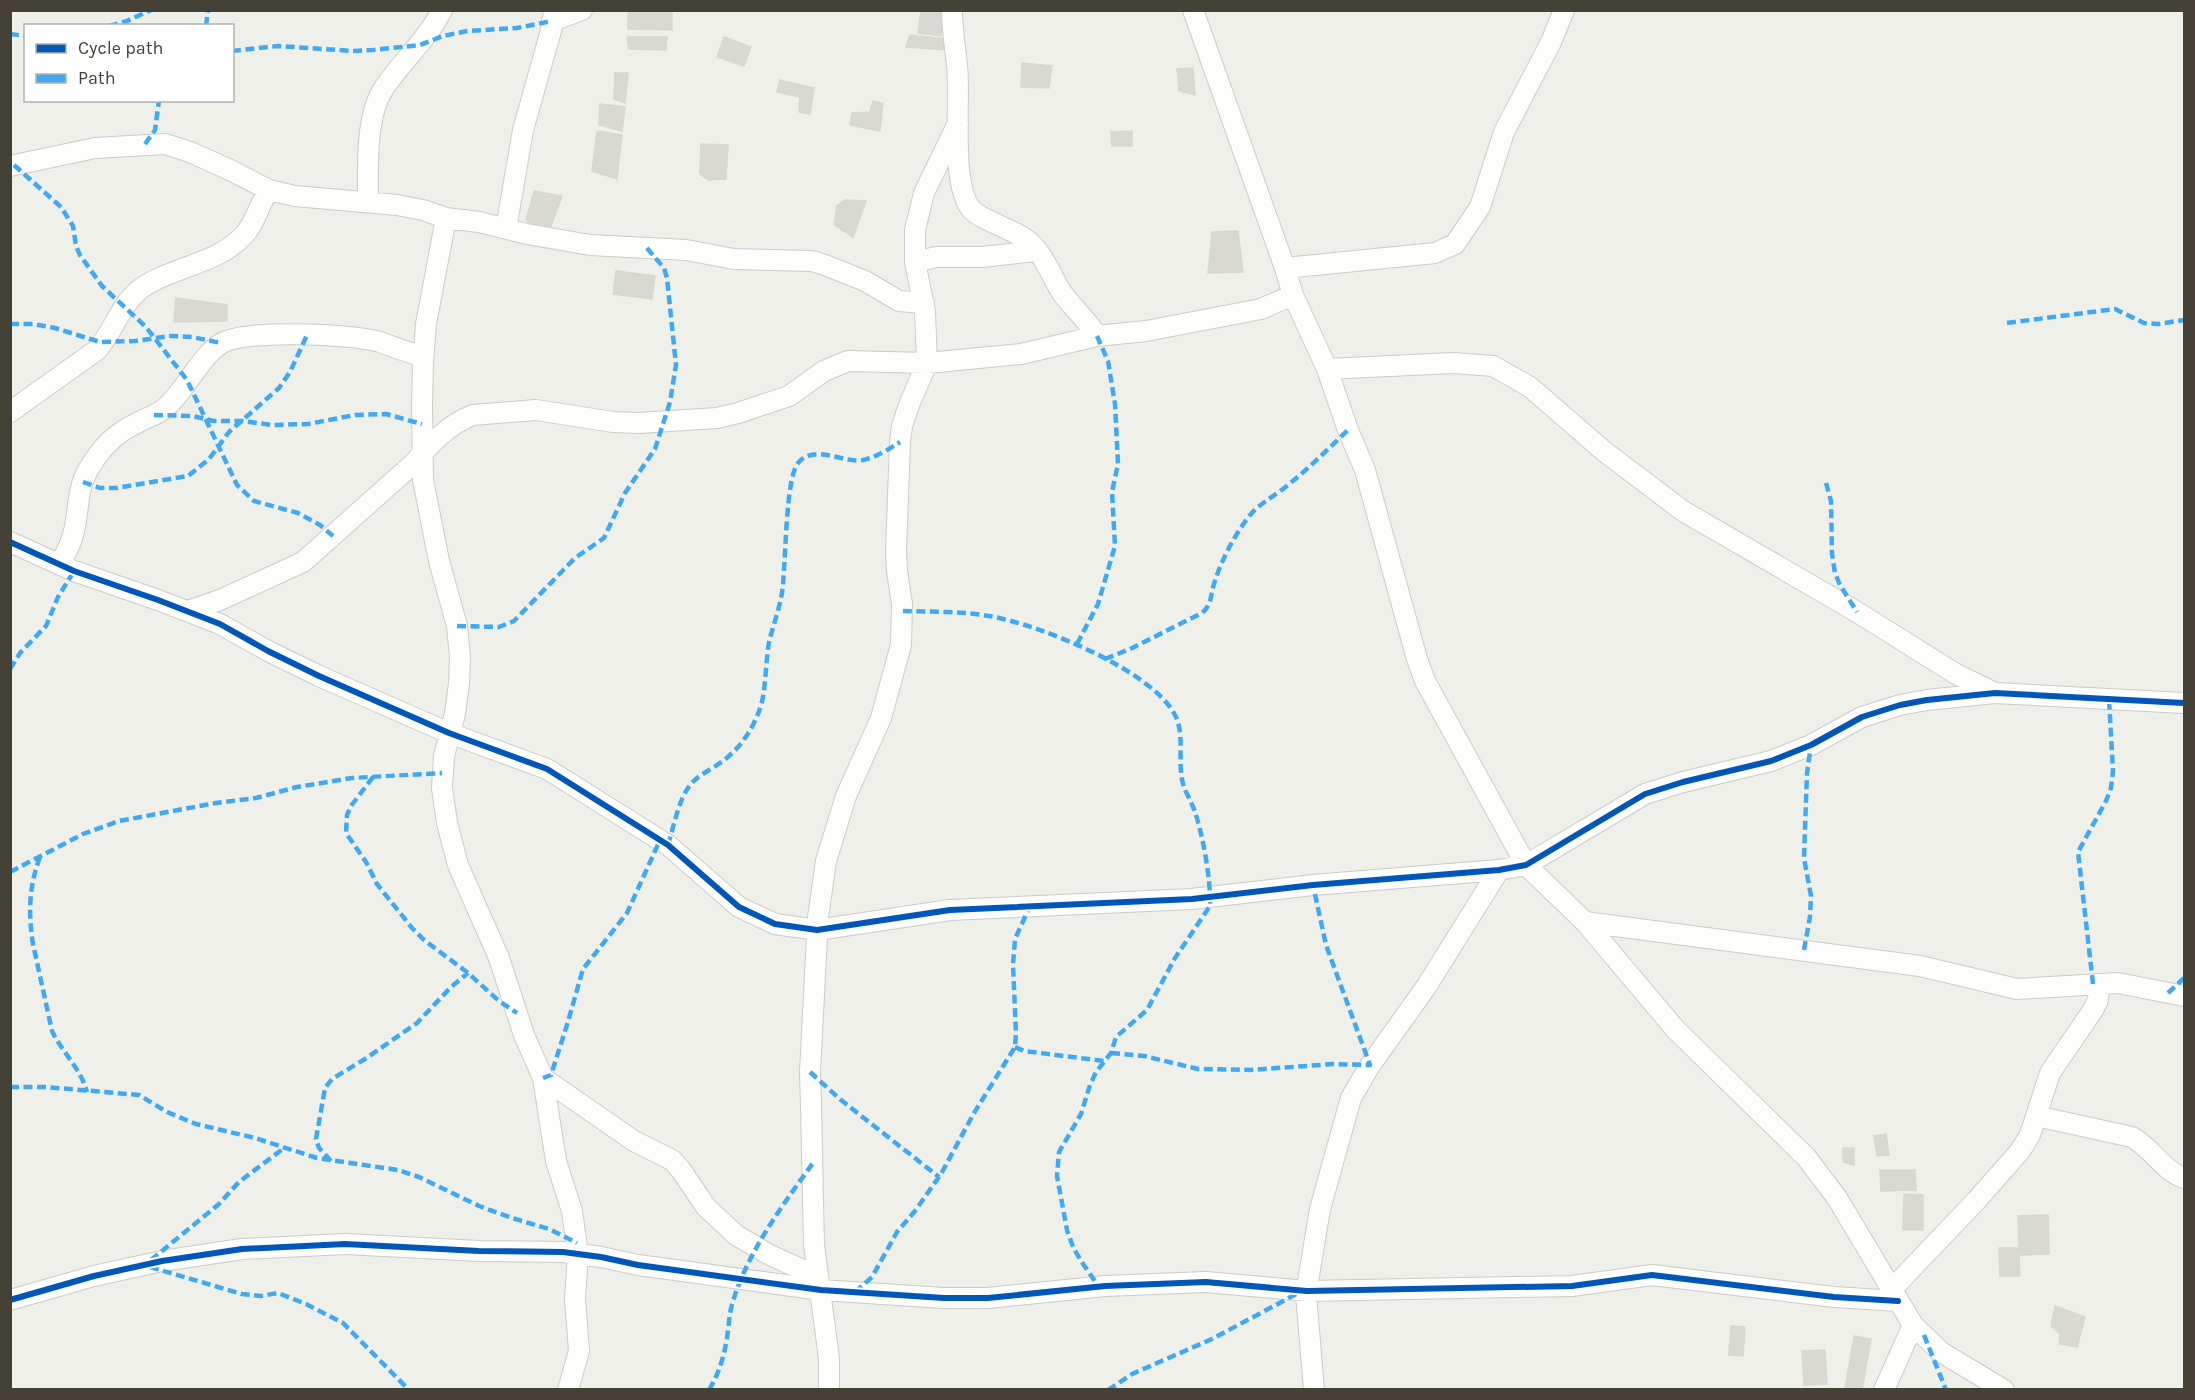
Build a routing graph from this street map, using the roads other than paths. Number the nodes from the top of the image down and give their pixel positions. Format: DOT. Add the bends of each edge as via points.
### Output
graph roads {
  1 [pos="442,10"];
  2 [pos="582,10"];
  3 [pos="952,10"];
  4 [pos="1193,10"];
  5 [pos="1564,10"];
  6 [pos="553,16"];
  7 [pos="958,123"];
  8 [pos="10,166"];
  9 [pos="268,190"];
  10 [pos="368,202"];
  11 [pos="446,218"];
  12 [pos="506,229"];
  13 [pos="1036,250"];
  14 [pos="915,262"];
  15 [pos="1285,268"];
  16 [pos="1293,295"];
  17 [pos="924,303"];
  18 [pos="1097,336"];
  19 [pos="423,356"];
  20 [pos="927,363"];
  21 [pos="1327,369"];
  22 [pos="10,412"];
  23 [pos="422,451"];
  24 [pos="10,542"];
  25 [pos="59,564"];
  26 [pos="188,611"];
  27 [pos="1995,693"];
  28 [pos="2184,703"];
  29 [pos="449,733"];
  30 [pos="1526,865"];
  31 [pos="1499,870"];
  32 [pos="1585,922"];
  33 [pos="818,930"];
  34 [pos="2099,984"];
  35 [pos="2184,996"];
  36 [pos="543,1078"];
  37 [pos="2036,1116"];
  38 [pos="2184,1178"];
  39 [pos="578,1254"];
  40 [pos="819,1283"];
  41 [pos="1307,1291"];
  42 [pos="1895,1295"];
  43 [pos="10,1300"];
  44 [pos="1913,1325"];
  45 [pos="568,1389"];
  46 [pos="829,1389"];
  47 [pos="1314,1389"];
  48 [pos="1884,1389"];
  49 [pos="2004,1389"];
  1 -- 10 [label="street" via="378,99 369,143"];
  2 -- 6 [label="street"];
  3 -- 7 [label="street"];
  4 -- 15 [label="street"];
  5 -- 15 [label="street" via="1504,132 1480,207 1455,244 1435,253"];
  6 -- 12 [label="street" via="523,130"];
  7 -- 13 [label="street" via="958,158 971,208 1025,239"];
  7 -- 14 [label="street" via="924,193 915,230"];
  8 -- 9 [label="street" via="95,148 165,144 222,166"];
  9 -- 10 [label="street"];
  9 -- 22 [label="street" via="248,230 237,242 139,291 97,350"];
  10 -- 11 [label="street" via="423,210"];
  11 -- 12 [label="street"];
  11 -- 19 [label="street" via="430,295"];
  12 -- 17 [label="street" via="590,245 686,250 734,259 812,261 865,281 899,301"];
  13 -- 14 [label="street" via="936,256"];
  13 -- 18 [label="street" via="1063,295"];
  14 -- 17 [label="street"];
  15 -- 16 [label="street"];
  16 -- 18 [label="street" via="1261,309 1146,331"];
  16 -- 21 [label="street"];
  17 -- 20 [label="street"];
  18 -- 20 [label="street" via="1021,354"];
  19 -- 23 [label="street"];
  19 -- 25 [label="street" via="351,337 248,336 221,343 165,408 114,436 100,452 80,490 74,531"];
  20 -- 23 [label="street" via="848,360 824,370 789,396 717,418 639,423 536,410 473,415"];
  20 -- 33 [label="street" via="909,405 900,441 896,551 902,604 901,645 881,718 858,765 826,861"];
  21 -- 27 [label="street" via="1453,363 1493,366 1530,387 1605,452 1683,510 1949,670"];
  21 -- 30 [label="street" via="1365,470 1425,681"];
  23 -- 26 [label="street" via="414,463 303,562"];
  23 -- 29 [label="street" via="431,522 457,626 459,683"];
  24 -- 25 [label="street"];
  25 -- 26 [label="street"];
  26 -- 29 [label="street" via="319,676"];
  27 -- 28 [label="street"];
  27 -- 30 [label="street" via="1900,705 1862,717 1811,745 1770,761 1645,794"];
  29 -- 33 [label="street" via="522,758 569,781 668,845 751,914 775,924"];
  29 -- 36 [label="street" via="442,788 451,842"];
  30 -- 31 [label="street"];
  30 -- 32 [label="street"];
  31 -- 33 [label="street" via="1192,899 950,910"];
  31 -- 41 [label="street" via="1351,1098 1320,1209"];
  32 -- 34 [label="street" via="1920,966 2017,989"];
  32 -- 42 [label="street" via="1676,1030 1806,1157 1837,1198"];
  33 -- 40 [label="street" via="810,1072"];
  34 -- 35 [label="street" via="2118,983"];
  34 -- 37 [label="street" via="2098,1000 2050,1073"];
  36 -- 39 [label="street" via="556,1161 569,1200"];
  36 -- 40 [label="street" via="634,1141 672,1160 706,1207 736,1235"];
  37 -- 38 [label="street" via="2132,1137 2165,1167"];
  37 -- 42 [label="street" via="2020,1151"];
  39 -- 40 [label="street" via="638,1265"];
  39 -- 43 [label="street" via="345,1244 242,1249 162,1261"];
  39 -- 45 [label="street" via="575,1299 579,1351"];
  40 -- 41 [label="street" via="944,1298 1206,1282"];
  40 -- 46 [label="street"];
  41 -- 42 [label="street" via="1572,1286 1652,1275 1834,1297"];
  41 -- 47 [label="street"];
  42 -- 44 [label="street"];
  44 -- 48 [label="street"];
  44 -- 49 [label="street" via="1941,1352"];
}
